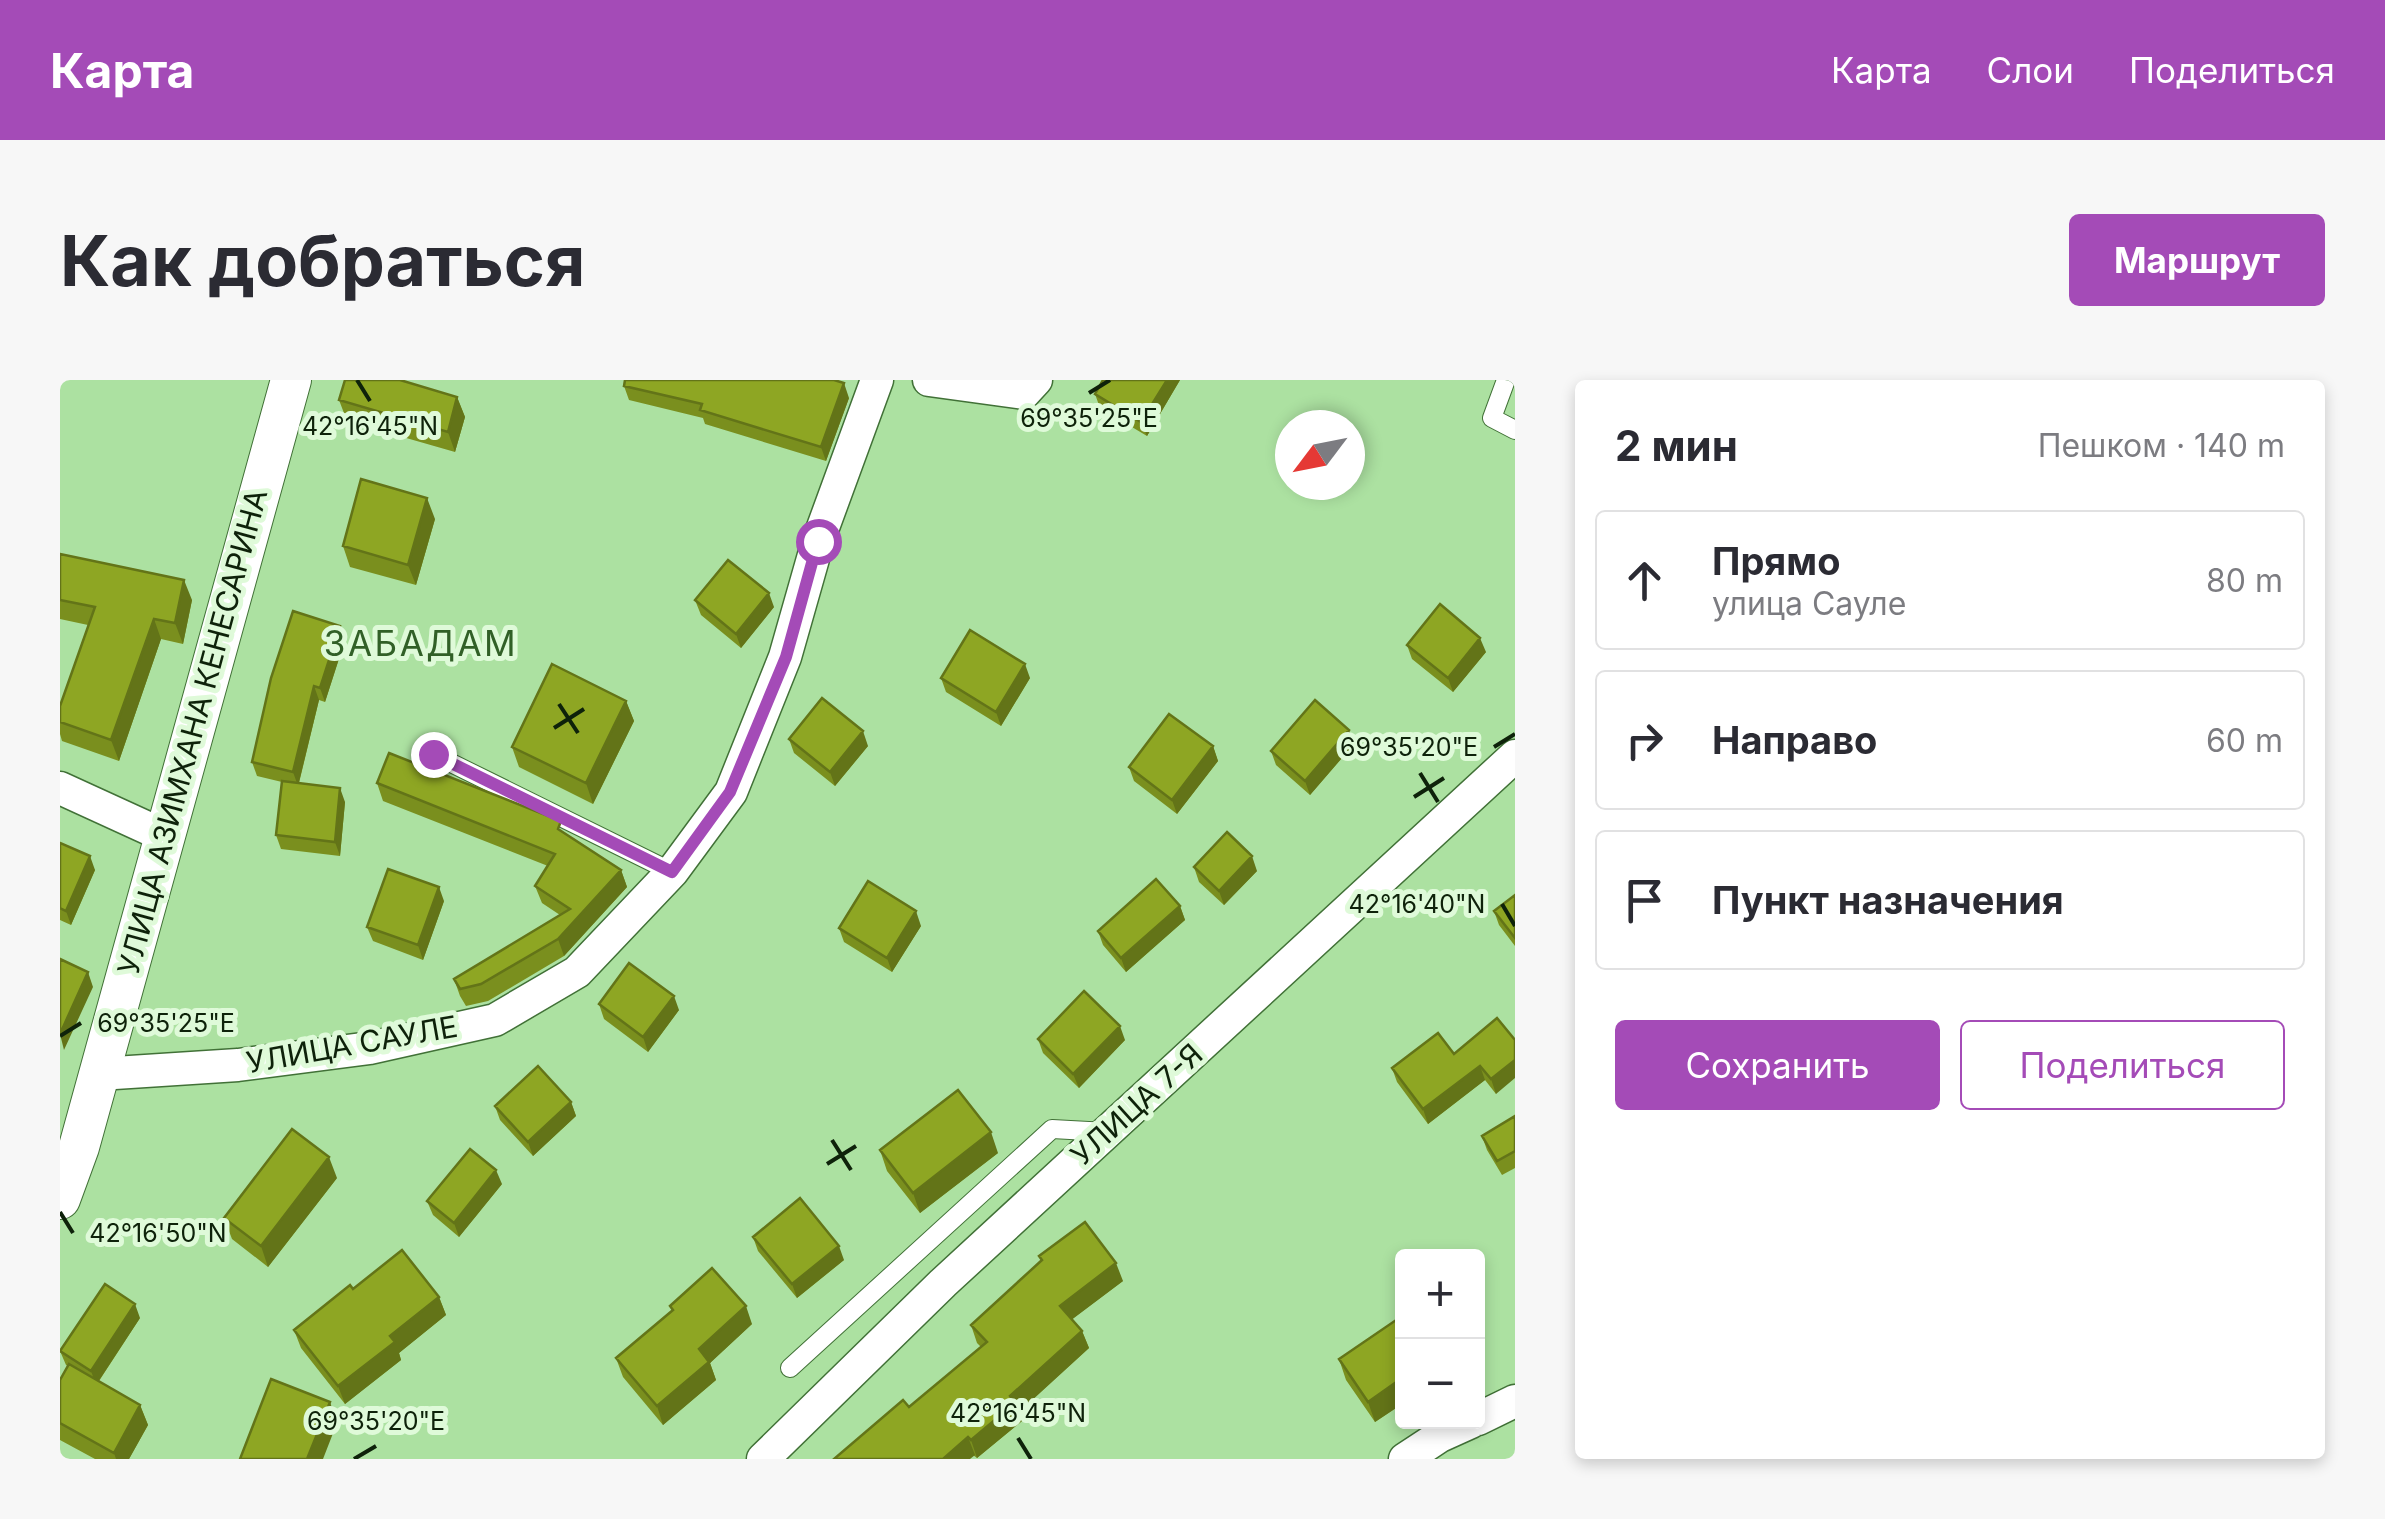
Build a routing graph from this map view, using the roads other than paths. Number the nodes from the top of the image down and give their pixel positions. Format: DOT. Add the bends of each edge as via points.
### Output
graph roads {
  1 [pos="290,380"];
  2 [pos="877,380"];
  3 [pos="929,380"];
  4 [pos="1036,380"];
  5 [pos="1506,380"];
  6 [pos="1515,430"];
  7 [pos="433,754"];
  8 [pos="1515,756"];
  9 [pos="60,788"];
  10 [pos="165,836"];
  11 [pos="672,872"];
  12 [pos="99,1074"];
  13 [pos="1108,1132"];
  14 [pos="60,1199"];
  15 [pos="790,1368"];
  16 [pos="1515,1401"];
  17 [pos="1485,1415"];
  18 [pos="1458,1429"];
  19 [pos="763,1459"];
  20 [pos="1404,1459"];
  1 -- 10 [label="street, УЛИЦА АЗИМХАНА КЕНЕСАРИНА"];
  2 -- 11 [label="street, УЛИЦА САУЛЕ" via="818,541 786,657 730,792"];
  3 -- 4 [label="street" via="1024,393"];
  5 -- 6 [label="lane" via="1492,418"];
  7 -- 11 [label="lane"];
  8 -- 13 [label="street, УЛИЦА 7-Я"];
  9 -- 10 [label="street"];
  10 -- 12 [label="street, УЛИЦА АЗИМХАНА КЕНЕСАРИНА"];
  11 -- 12 [label="street, УЛИЦА САУЛЕ" via="577,972 495,1020 370,1048"];
  12 -- 14 [label="street, УЛИЦА АЗИМХАНА КЕНЕСАРИНА"];
  13 -- 15 [label="lane" via="1052,1129"];
  13 -- 19 [label="street, УЛИЦА 7-Я"];
  16 -- 17 [label="street"];
  18 -- 20 [label="street"];
}
